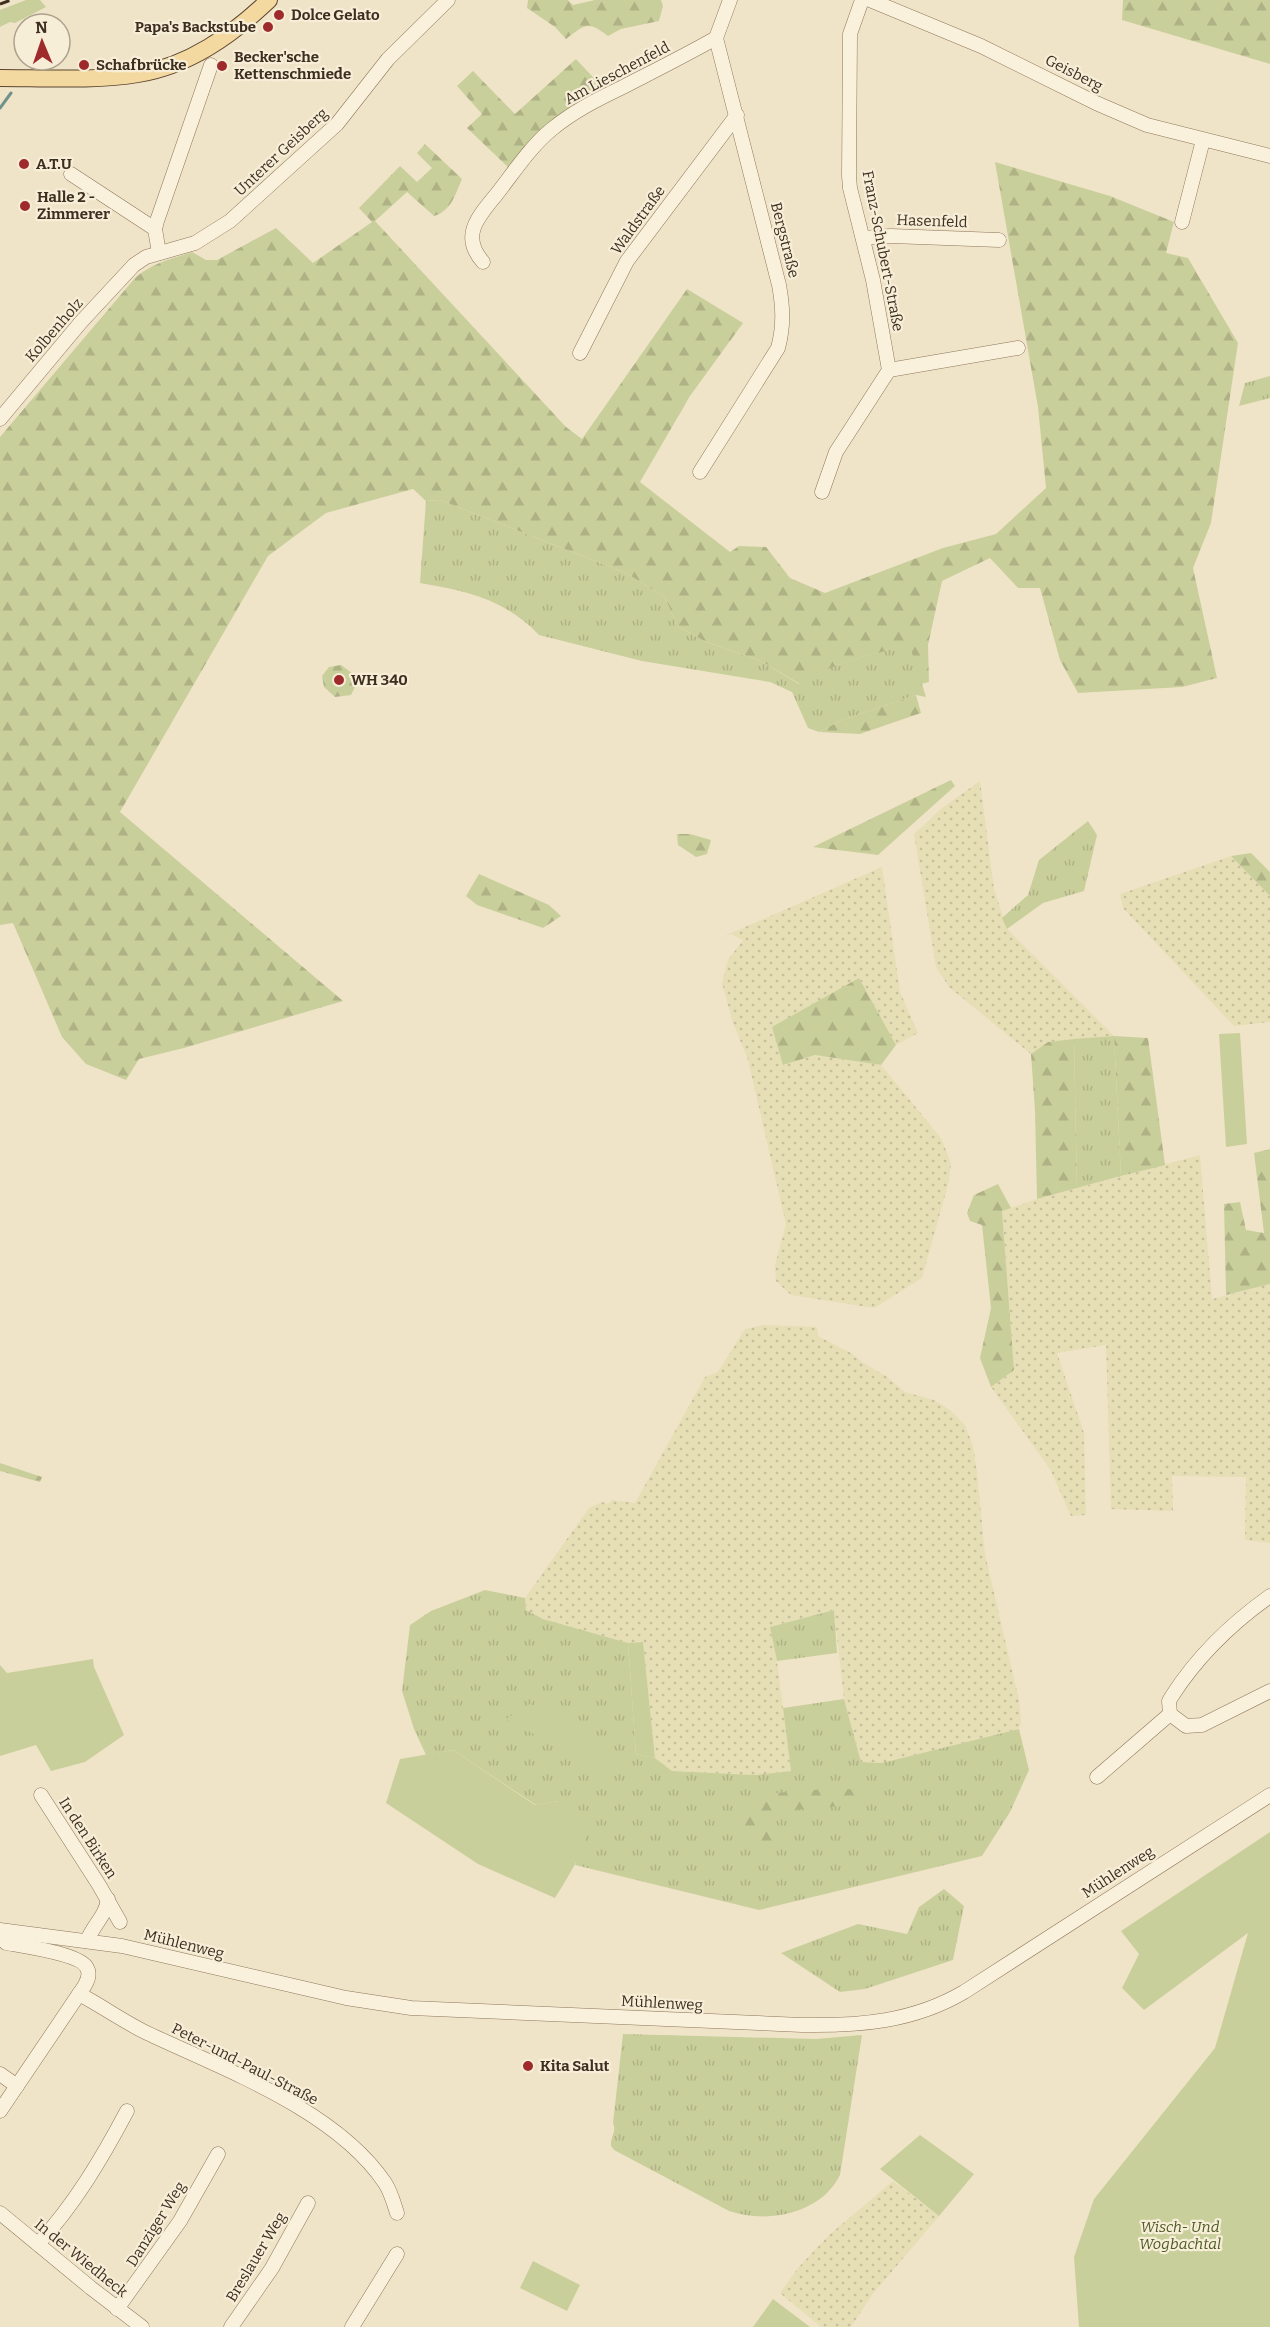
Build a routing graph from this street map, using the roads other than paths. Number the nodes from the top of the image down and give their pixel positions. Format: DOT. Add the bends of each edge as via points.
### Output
graph roads {
  1 [pos="269,0"];
  2 [pos="448,0"];
  3 [pos="730,0"];
  4 [pos="862,0"];
  5 [pos="870,0"];
  6 [pos="716,38"];
  7 [pos="211,65"];
  8 [pos="0,78"];
  9 [pos="737,115"];
  10 [pos="1203,140"];
  11 [pos="1270,156"];
  12 [pos="71,174"];
  13 [pos="1182,222"];
  14 [pos="155,229"];
  15 [pos="863,238"];
  16 [pos="999,240"];
  17 [pos="159,253"];
  18 [pos="483,262"];
  19 [pos="135,264"];
  20 [pos="1018,348"];
  21 [pos="580,353"];
  22 [pos="889,370"];
  23 [pos="0,419"];
  24 [pos="700,472"];
  25 [pos="822,492"];
  26 [pos="1270,1596"];
  27 [pos="1270,1691"];
  28 [pos="1170,1714"];
  29 [pos="1097,1777"];
  30 [pos="41,1795"];
  31 [pos="1268,1796"];
  32 [pos="108,1899"];
  33 [pos="120,1922"];
  34 [pos="2,1931"];
  35 [pos="87,1941"];
  36 [pos="80,1994"];
  37 [pos="0,2074"];
  38 [pos="17,2086"];
  39 [pos="0,2111"];
  40 [pos="127,2111"];
  41 [pos="218,2154"];
  42 [pos="308,2203"];
  43 [pos="0,2213"];
  44 [pos="397,2213"];
  45 [pos="38,2244"];
  46 [pos="397,2254"];
  47 [pos="117,2309"];
  48 [pos="142,2327"];
  49 [pos="231,2327"];
  50 [pos="352,2327"];
  1 -- 8 [label="main road" via="213,46 139,74"];
  2 -- 17 [label="street, Unterer Geisberg" via="388,59 337,124 238,215 195,243"];
  3 -- 6 [label="street"];
  4 -- 15 [label="street, Franz-Schubert-Straße" via="850,34 849,176"];
  5 -- 10 [label="street, Geisberg" via="981,46 1147,125"];
  6 -- 9 [label="street, Bergstraße"];
  6 -- 18 [label="street, Am Lieschenfeld" via="596,99 540,140 473,228 471,241"];
  7 -- 14 [label="street"];
  9 -- 21 [label="street, Waldstraße" via="627,261"];
  9 -- 24 [label="street, Bergstraße" via="779,285 783,333 778,348"];
  10 -- 11 [label="street, Geisberg"];
  10 -- 13 [label="street"];
  12 -- 14 [label="street"];
  14 -- 17 [label="street"];
  15 -- 16 [label="street, Hasenfeld"];
  15 -- 22 [label="street, Franz-Schubert-Straße"];
  17 -- 19 [label="street, Unterer Geisberg"];
  19 -- 23 [label="street, Kolbenholz"];
  20 -- 22 [label="street"];
  22 -- 25 [label="street" via="836,452"];
  26 -- 28 [label="street" via="1202,1656 1169,1701"];
  27 -- 28 [label="street" via="1202,1725 1186,1726"];
  28 -- 29 [label="street"];
  30 -- 32 [label="street, In den Birken"];
  31 -- 35 [label="street, Mühlenweg" via="964,1992 932,2009 888,2021 802,2025 411,2008 346,1998"];
  32 -- 33 [label="street, In den Birken"];
  32 -- 35 [label="street, In den Birken" via="106,1911"];
  34 -- 35 [label="street, Mühlenweg"];
  34 -- 36 [label="street" via="6,1943 73,1958 87,1965 88,1978"];
  36 -- 38 [label="street"];
  36 -- 44 [label="street, Peter-und-Paul-Straße" via="134,2027 271,2092 318,2120 371,2166 387,2185"];
  37 -- 38 [label="street"];
  38 -- 39 [label="street"];
  40 -- 45 [label="street" via="91,2176"];
  41 -- 47 [label="street, Danziger Weg" via="180,2221"];
  42 -- 49 [label="street, Breslauer Weg" via="272,2268"];
  43 -- 45 [label="street, In der Wiedheck"];
  45 -- 47 [label="street, In der Wiedheck"];
  46 -- 50 [label="street"];
  47 -- 48 [label="street, In der Wiedheck"];
}
